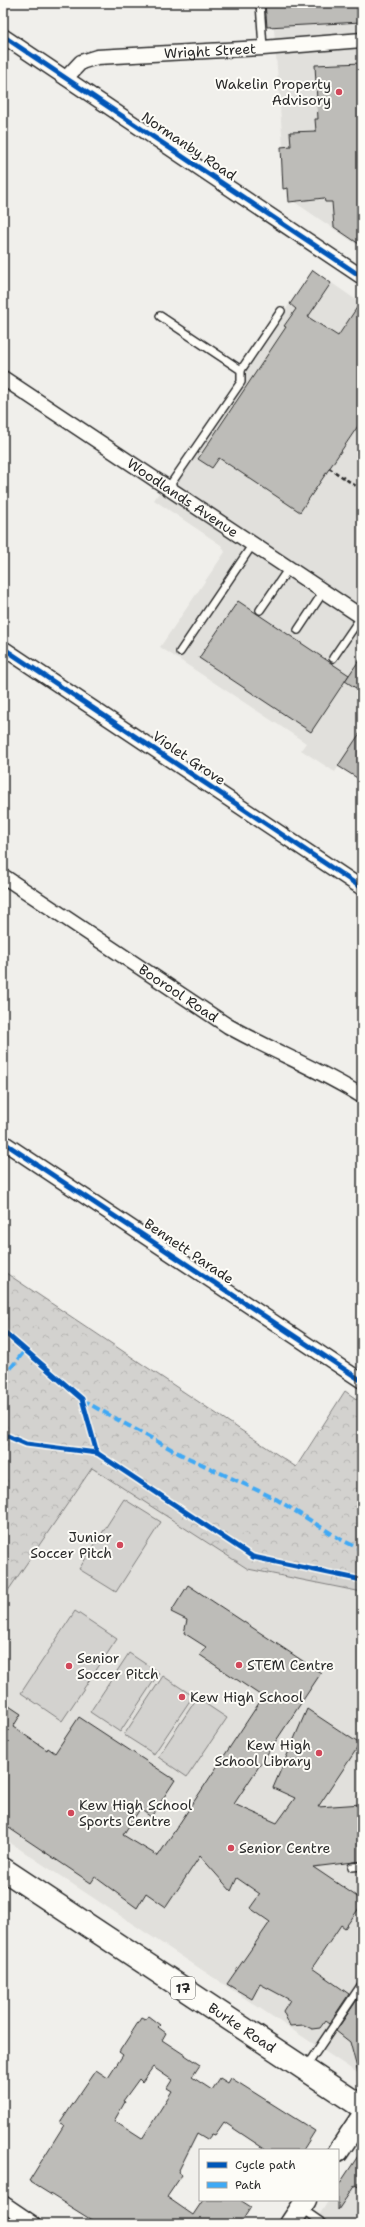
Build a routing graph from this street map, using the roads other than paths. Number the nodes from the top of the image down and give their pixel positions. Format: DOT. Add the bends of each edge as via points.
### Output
graph roads {
  1 [pos="260,3"];
  2 [pos="3,36"];
  3 [pos="362,40"];
  4 [pos="263,48"];
  5 [pos="66,78"];
  6 [pos="362,277"];
  7 [pos="281,311"];
  8 [pos="160,316"];
  9 [pos="241,370"];
  10 [pos="3,378"];
  11 [pos="168,488"];
  12 [pos="253,544"];
  13 [pos="289,568"];
  14 [pos="324,591"];
  15 [pos="260,610"];
  16 [pos="362,617"];
  17 [pos="298,630"];
  18 [pos="3,648"];
  19 [pos="180,652"];
  20 [pos="333,658"];
  21 [pos="3,876"];
  22 [pos="362,888"];
  23 [pos="362,1096"];
  24 [pos="3,1142"];
  25 [pos="362,1380"];
  26 [pos="362,1866"];
  27 [pos="352,1867"];
  28 [pos="3,1869"];
  29 [pos="362,1984"];
  30 [pos="305,2069"];
  31 [pos="362,2107"];
  32 [pos="362,2116"];
  33 [pos="339,2150"];
  34 [pos="3,2203"];
  35 [pos="299,2211"];
  36 [pos="34,2224"];
  37 [pos="324,2224"];
  1 -- 4 [label="lane"];
  2 -- 5 [label="street, Normanby Road"];
  3 -- 4 [label="street, Wright Street"];
  4 -- 5 [label="street, Wright Street" via="98,57 81,62"];
  5 -- 6 [label="street, Normanby Road"];
  7 -- 9 [label="lane"];
  8 -- 9 [label="lane"];
  9 -- 11 [label="lane" via="241,382"];
  10 -- 11 [label="street, Woodlands Avenue"];
  11 -- 12 [label="street, Woodlands Avenue"];
  12 -- 13 [label="street, Woodlands Avenue"];
  12 -- 19 [label="lane"];
  13 -- 14 [label="street, Woodlands Avenue"];
  13 -- 15 [label="lane"];
  14 -- 16 [label="street, Woodlands Avenue"];
  14 -- 17 [label="lane"];
  16 -- 20 [label="lane"];
  18 -- 22 [label="street, Violet Grove"];
  21 -- 23 [label="street, Boorool Road" via="228,1026 257,1043 332,1077"];
  24 -- 25 [label="street, Bennett Parade"];
  26 -- 27 [label="lane"];
  28 -- 30 [label="main road, Burke Road / 17"];
  29 -- 30 [label="lane"];
  30 -- 31 [label="main road, Burke Road / 17"];
  32 -- 33 [label="street"];
  34 -- 36 [label="street"];
  35 -- 37 [label="lane"];
}
